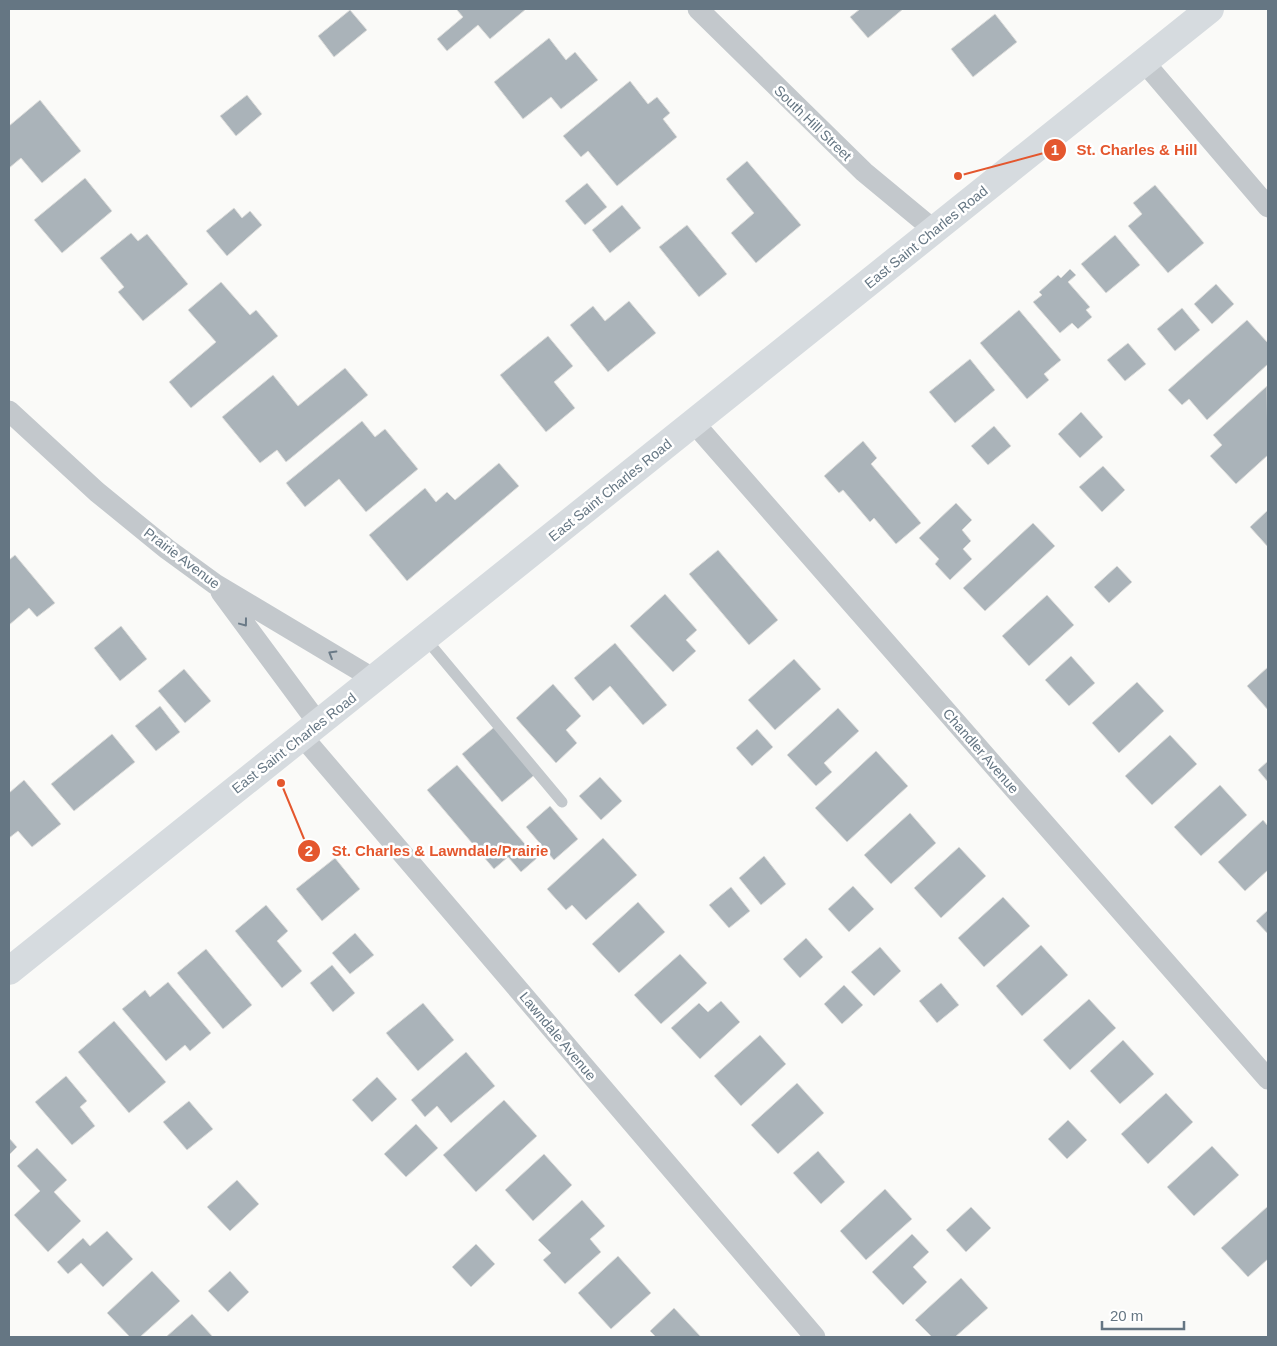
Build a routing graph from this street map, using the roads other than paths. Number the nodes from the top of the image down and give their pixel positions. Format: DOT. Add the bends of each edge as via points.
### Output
graph roads {
  1 [pos="698,9"];
  2 [pos="1210,9"];
  3 [pos="1144,62"];
  4 [pos="1268,207"];
  5 [pos="934,230"];
  6 [pos="9,411"];
  7 [pos="694,423"];
  8 [pos="215,584"];
  9 [pos="425,638"];
  10 [pos="374,679"];
  11 [pos="310,729"];
  12 [pos="562,802"];
  13 [pos="9,971"];
  14 [pos="1268,1079"];
  15 [pos="814,1337"];
  1 -- 5 [label="street, South Hill Street" via="864,172"];
  2 -- 3 [label="main road, East Saint Charles Road"];
  3 -- 4 [label="street"];
  3 -- 5 [label="main road, East Saint Charles Road"];
  5 -- 7 [label="main road, East Saint Charles Road"];
  6 -- 8 [label="street, Prairie Avenue" via="97,492"];
  7 -- 9 [label="main road, East Saint Charles Road"];
  7 -- 14 [label="street, Chandler Avenue"];
  10 -- 8 [label="street, Prairie Avenue, one-way"];
  8 -- 11 [label="street, Lawndale Avenue, one-way"];
  9 -- 10 [label="main road, East Saint Charles Road"];
  9 -- 12 [label="lane"];
  10 -- 11 [label="main road, East Saint Charles Road"];
  11 -- 13 [label="main road, East Saint Charles Road"];
  11 -- 15 [label="street, Lawndale Avenue"];
}
